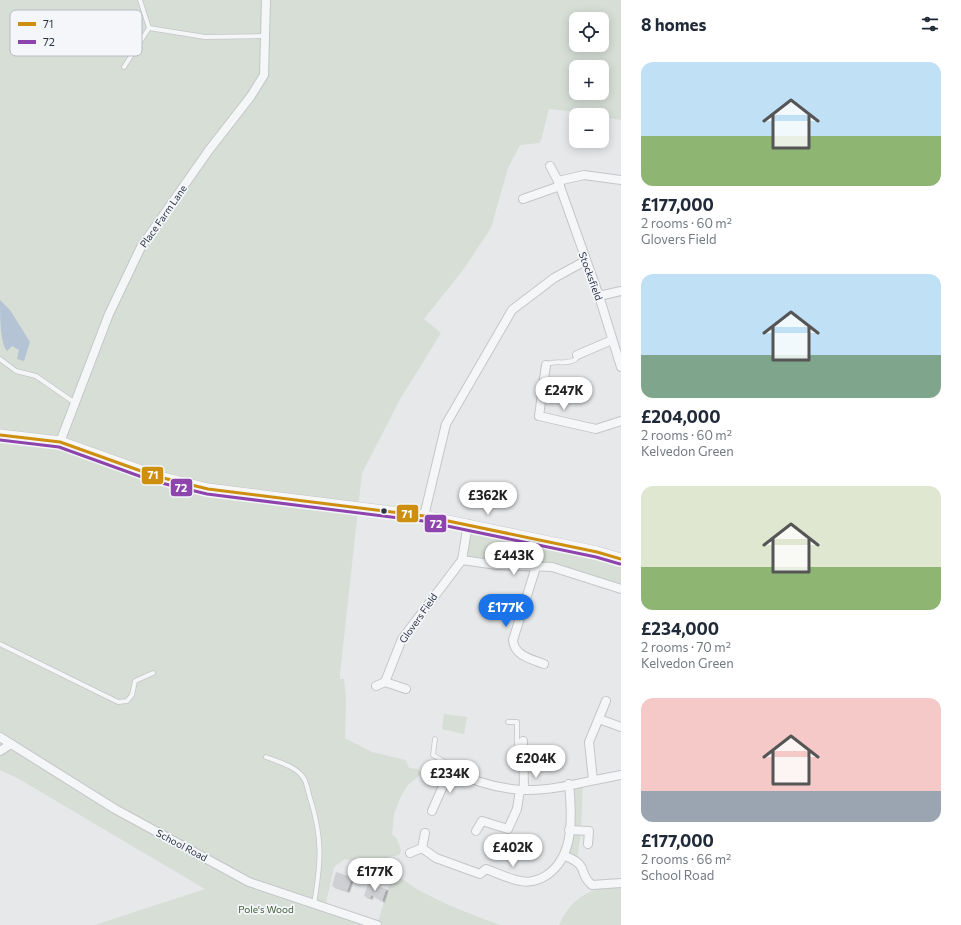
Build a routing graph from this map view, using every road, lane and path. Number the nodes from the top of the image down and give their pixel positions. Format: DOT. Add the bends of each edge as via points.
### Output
graph roads {
  1 [pos="140,0"];
  2 [pos="266,0"];
  3 [pos="149,28"];
  4 [pos="264,36"];
  5 [pos="142,39"];
  6 [pos="131,56"];
  7 [pos="124,67"];
  8 [pos="550,166"];
  9 [pos="621,180"];
  10 [pos="559,184"];
  11 [pos="523,198"];
  12 [pos="585,261"];
  13 [pos="621,291"];
  14 [pos="599,296"];
  15 [pos="612,340"];
  16 [pos="577,355"];
  17 [pos="0,359"];
  18 [pos="546,365"];
  19 [pos="621,367"];
  20 [pos="75,403"];
  21 [pos="621,421"];
  22 [pos="0,435"];
  23 [pos="60,442"];
  24 [pos="424,516"];
  25 [pos="468,524"];
  26 [pos="621,559"];
  27 [pos="462,560"];
  28 [pos="536,567"];
  29 [pos="621,589"];
  30 [pos="0,644"];
  31 [pos="544,664"];
  32 [pos="153,673"];
  33 [pos="386,682"];
  34 [pos="376,686"];
  35 [pos="406,689"];
  36 [pos="606,701"];
  37 [pos="599,719"];
  38 [pos="508,722"];
  39 [pos="621,727"];
  40 [pos="0,737"];
  41 [pos="435,739"];
  42 [pos="523,743"];
  43 [pos="10,744"];
  44 [pos="0,751"];
  45 [pos="266,757"];
  46 [pos="450,770"];
  47 [pos="621,775"];
  48 [pos="593,780"];
  49 [pos="569,784"];
  50 [pos="522,790"];
  51 [pos="432,811"];
  52 [pos="569,830"];
  53 [pos="476,831"];
  54 [pos="425,833"];
  55 [pos="588,844"];
  56 [pos="422,848"];
  57 [pos="410,853"];
  58 [pos="565,856"];
  59 [pos="621,883"];
  60 [pos="314,904"];
  61 [pos="377,925"];
  1 -- 3 [label="lane"];
  2 -- 4 [label="street, Place Farm Lane"];
  3 -- 4 [label="lane" via="206,36"];
  3 -- 5 [label="lane"];
  4 -- 20 [label="street, Place Farm Lane" via="264,75 141,246 109,314"];
  6 -- 7 [label="lane"];
  8 -- 10 [label="street, Stocksfield"];
  9 -- 10 [label="street" via="584,175"];
  10 -- 11 [label="street"];
  10 -- 12 [label="street, Stocksfield"];
  12 -- 14 [label="street, Stocksfield"];
  12 -- 24 [label="street" via="554,278 512,310 446,424"];
  13 -- 14 [label="street"];
  14 -- 15 [label="street, Stocksfield"];
  15 -- 16 [label="street"];
  15 -- 19 [label="street, Stocksfield"];
  16 -- 18 [label="lane" via="570,363 550,362"];
  17 -- 20 [label="lane" via="16,371 36,376"];
  18 -- 21 [label="street" via="539,416 596,429"];
  20 -- 23 [label="street, Place Farm Lane"];
  22 -- 23 [label="street"];
  23 -- 24 [label="street" via="155,476 202,488"];
  24 -- 25 [label="street"];
  25 -- 26 [label="street"];
  25 -- 27 [label="street, Glovers Field"];
  27 -- 28 [label="street"];
  27 -- 33 [label="street, Glovers Field" via="402,638"];
  28 -- 29 [label="street" via="552,567"];
  28 -- 31 [label="street" via="513,646 525,657"];
  30 -- 32 [label="lane" via="118,702 127,701 132,695 136,681"];
  33 -- 34 [label="street"];
  33 -- 35 [label="street"];
  36 -- 37 [label="street"];
  37 -- 39 [label="street"];
  37 -- 48 [label="street" via="589,742"];
  38 -- 42 [label="lane" via="516,722 517,745"];
  40 -- 43 [label="street, School Road"];
  41 -- 46 [label="lane" via="433,755 448,764"];
  42 -- 50 [label="street"];
  43 -- 44 [label="street"];
  43 -- 60 [label="street, School Road" via="115,809 250,882"];
  45 -- 60 [label="lane" via="289,766 304,777 318,822 320,838 319,875"];
  46 -- 50 [label="street" via="492,786"];
  46 -- 51 [label="street"];
  47 -- 48 [label="street"];
  48 -- 49 [label="street"];
  49 -- 50 [label="street"];
  49 -- 52 [label="street"];
  50 -- 53 [label="street" via="508,829 482,821"];
  52 -- 55 [label="street" via="589,831"];
  52 -- 58 [label="street"];
  54 -- 56 [label="street"];
  56 -- 57 [label="street"];
  56 -- 58 [label="street" via="436,858 480,874 486,869 521,881 539,880 558,866"];
  58 -- 59 [label="street" via="582,866 592,885"];
  60 -- 61 [label="street, School Road"];
}
